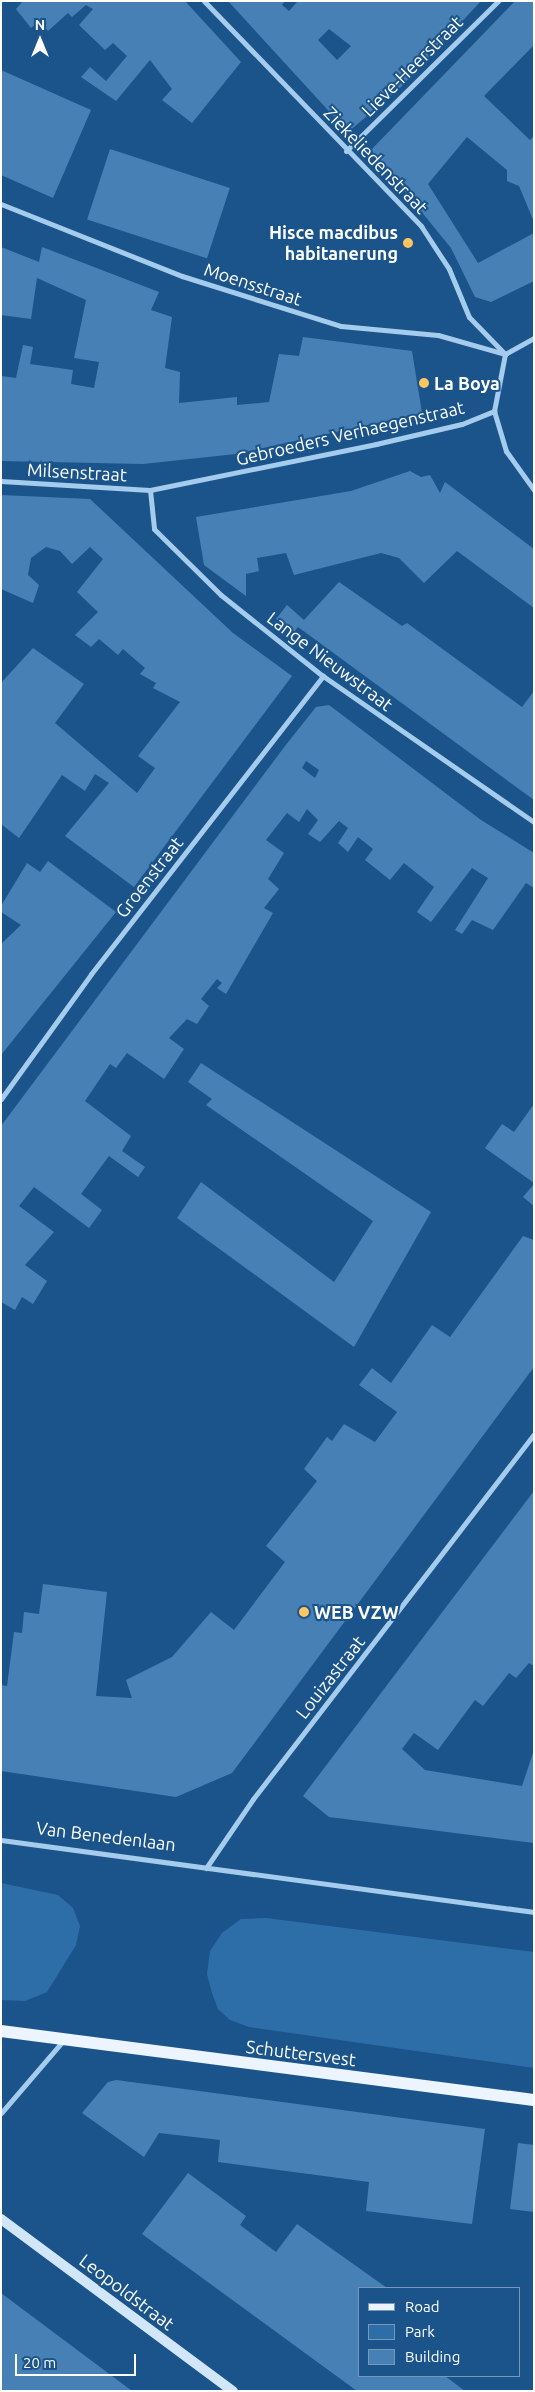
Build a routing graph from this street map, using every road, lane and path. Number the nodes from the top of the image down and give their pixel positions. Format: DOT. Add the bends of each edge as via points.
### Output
graph roads {
  1 [pos="204,1"];
  2 [pos="498,1"];
  3 [pos="346,151"];
  4 [pos="1,204"];
  5 [pos="534,338"];
  6 [pos="505,354"];
  7 [pos="494,411"];
  8 [pos="1,481"];
  9 [pos="150,490"];
  10 [pos="534,490"];
  11 [pos="323,676"];
  12 [pos="534,822"];
  13 [pos="1,1099"];
  14 [pos="534,1434"];
  15 [pos="1,1840"];
  16 [pos="206,1868"];
  17 [pos="534,1912"];
  18 [pos="1,2031"];
  19 [pos="65,2039"];
  20 [pos="534,2100"];
  21 [pos="1,2113"];
  22 [pos="1,2219"];
  23 [pos="233,2391"];
  1 -- 3 [label="street, Ziekeliedenstraat"];
  2 -- 3 [label="street, Lieve-Heerstraat"];
  3 -- 6 [label="street, Ziekeliedenstraat" via="421,226 450,269 469,317"];
  4 -- 6 [label="street, Moensstraat" via="182,276 341,326 438,335"];
  5 -- 6 [label="street"];
  6 -- 7 [label="street"];
  7 -- 9 [label="street, Gebroeders Verhaegenstraat" via="462,424 376,444"];
  7 -- 10 [label="street" via="506,451"];
  8 -- 9 [label="street, Milsenstraat"];
  9 -- 11 [label="street, Lange Nieuwstraat" via="154,529 221,595"];
  11 -- 12 [label="street, Lange Nieuwstraat"];
  11 -- 13 [label="street, Groenstraat" via="91,974"];
  14 -- 16 [label="street, Louizastraat" via="253,1799"];
  15 -- 16 [label="street, Van Benedenlaan"];
  16 -- 17 [label="street"];
  18 -- 19 [label="main road"];
  19 -- 20 [label="main road, Schuttersvest"];
  19 -- 21 [label="street"];
  22 -- 23 [label="main road, Leopoldstraat"];
}
